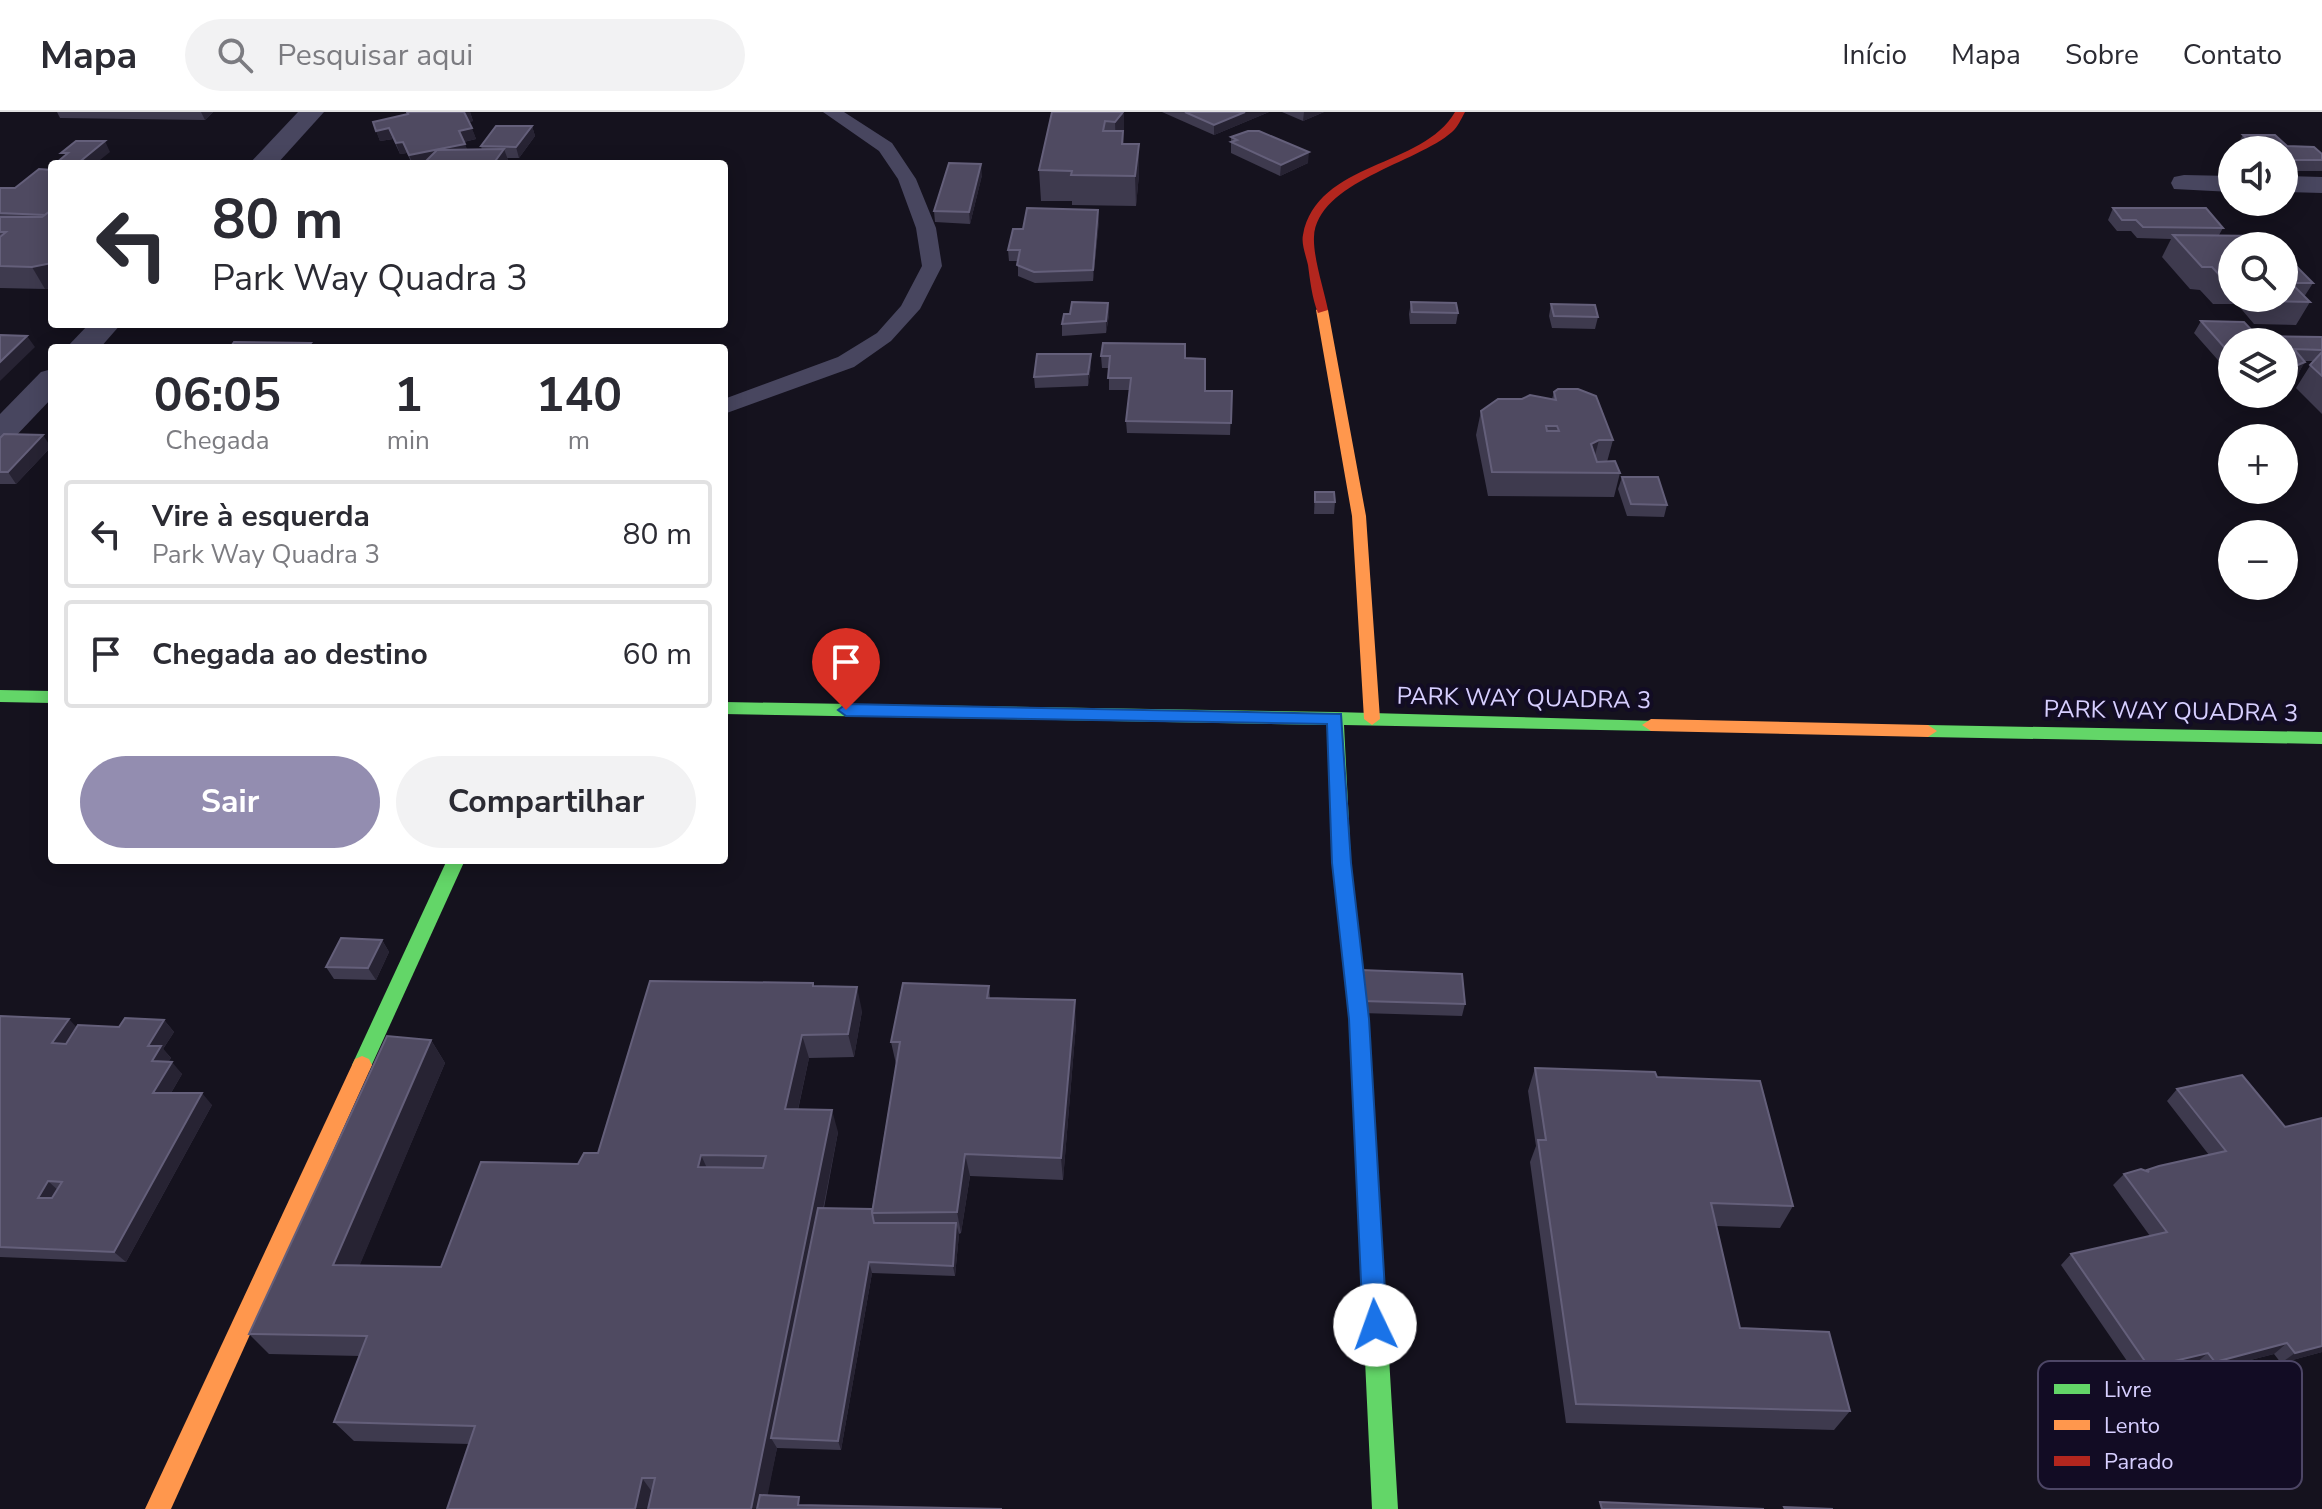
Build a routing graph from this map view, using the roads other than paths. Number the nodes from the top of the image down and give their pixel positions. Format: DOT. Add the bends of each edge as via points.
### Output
graph roads {
  1 [pos="312,112"];
  2 [pos="832,112"];
  3 [pos="1460,112"];
  4 [pos="266,160"];
  5 [pos="2184,183"];
  6 [pos="2218,184"];
  7 [pos="2298,184"];
  8 [pos="2322,185"];
  9 [pos="102,328"];
  10 [pos="86,344"];
  11 [pos="48,383"];
  12 [pos="728,406"];
  13 [pos="0,433"];
  14 [pos="0,696"];
  15 [pos="48,697"];
  16 [pos="728,708"];
  17 [pos="1335,718"];
  18 [pos="1372,719"];
  19 [pos="2322,738"];
  20 [pos="454,864"];
  21 [pos="158,1509"];
  22 [pos="1385,1509"];
  1 -- 4 [label="street"];
  2 -- 12 [label="lane" via="886,147 907,179 926,228 932,266 910,309 884,337 846,362"];
  3 -- 18 [label="street" via="1449,131 1335,190 1312,220 1308,236 1359,516"];
  5 -- 6 [label="street"];
  7 -- 8 [label="street"];
  9 -- 10 [label="street"];
  11 -- 13 [label="street"];
  14 -- 15 [label="street"];
  16 -- 17 [label="street, PARK WAY QUADRA 3"];
  17 -- 18 [label="street, PARK WAY QUADRA 3"];
  17 -- 22 [label="street" via="1342,863 1359,1019"];
  18 -- 19 [label="street, PARK WAY QUADRA 3"];
  20 -- 21 [label="street"];
}
